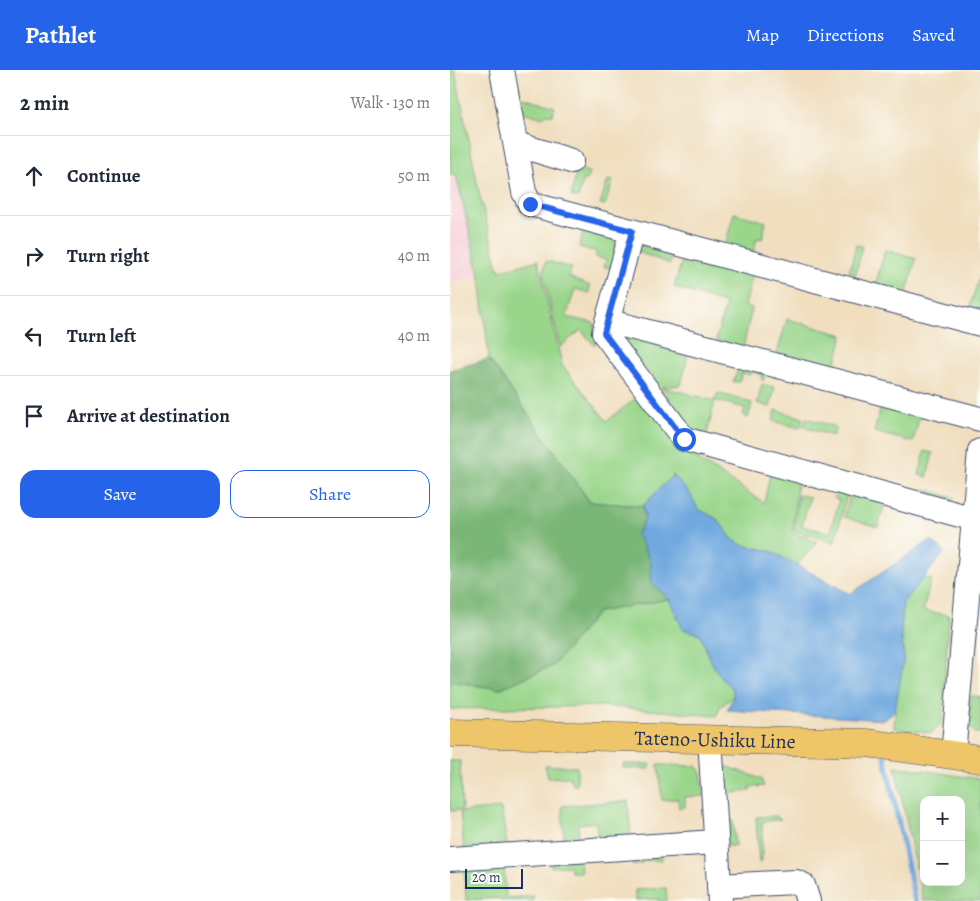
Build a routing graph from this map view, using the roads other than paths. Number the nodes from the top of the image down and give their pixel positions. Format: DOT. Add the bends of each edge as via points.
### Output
graph roads {
  1 [pos="502,70"];
  2 [pos="516,144"];
  3 [pos="571,161"];
  4 [pos="632,231"];
  5 [pos="607,321"];
  6 [pos="980,324"];
  7 [pos="980,419"];
  8 [pos="980,461"];
  9 [pos="974,519"];
  10 [pos="975,559"];
  11 [pos="971,654"];
  12 [pos="450,733"];
  13 [pos="710,738"];
  14 [pos="953,754"];
  15 [pos="980,759"];
  16 [pos="716,842"];
  17 [pos="450,859"];
  18 [pos="719,894"];
  19 [pos="808,901"];
  1 -- 2 [label="street"];
  2 -- 3 [label="street"];
  2 -- 4 [label="street" via="524,192 530,204"];
  4 -- 5 [label="street"];
  4 -- 6 [label="street"];
  5 -- 7 [label="street"];
  5 -- 9 [label="street" via="604,333 684,439"];
  8 -- 9 [label="street"];
  9 -- 10 [label="street"];
  10 -- 11 [label="street"];
  11 -- 14 [label="street"];
  12 -- 13 [label="main road, Tateno-Ushiku Line"];
  13 -- 14 [label="main road, Tateno-Ushiku Line" via="867,744"];
  13 -- 16 [label="street"];
  14 -- 15 [label="main road, Tateno-Ushiku Line"];
  16 -- 17 [label="street"];
  16 -- 18 [label="street"];
  18 -- 19 [label="street" via="796,882 803,885"];
}
